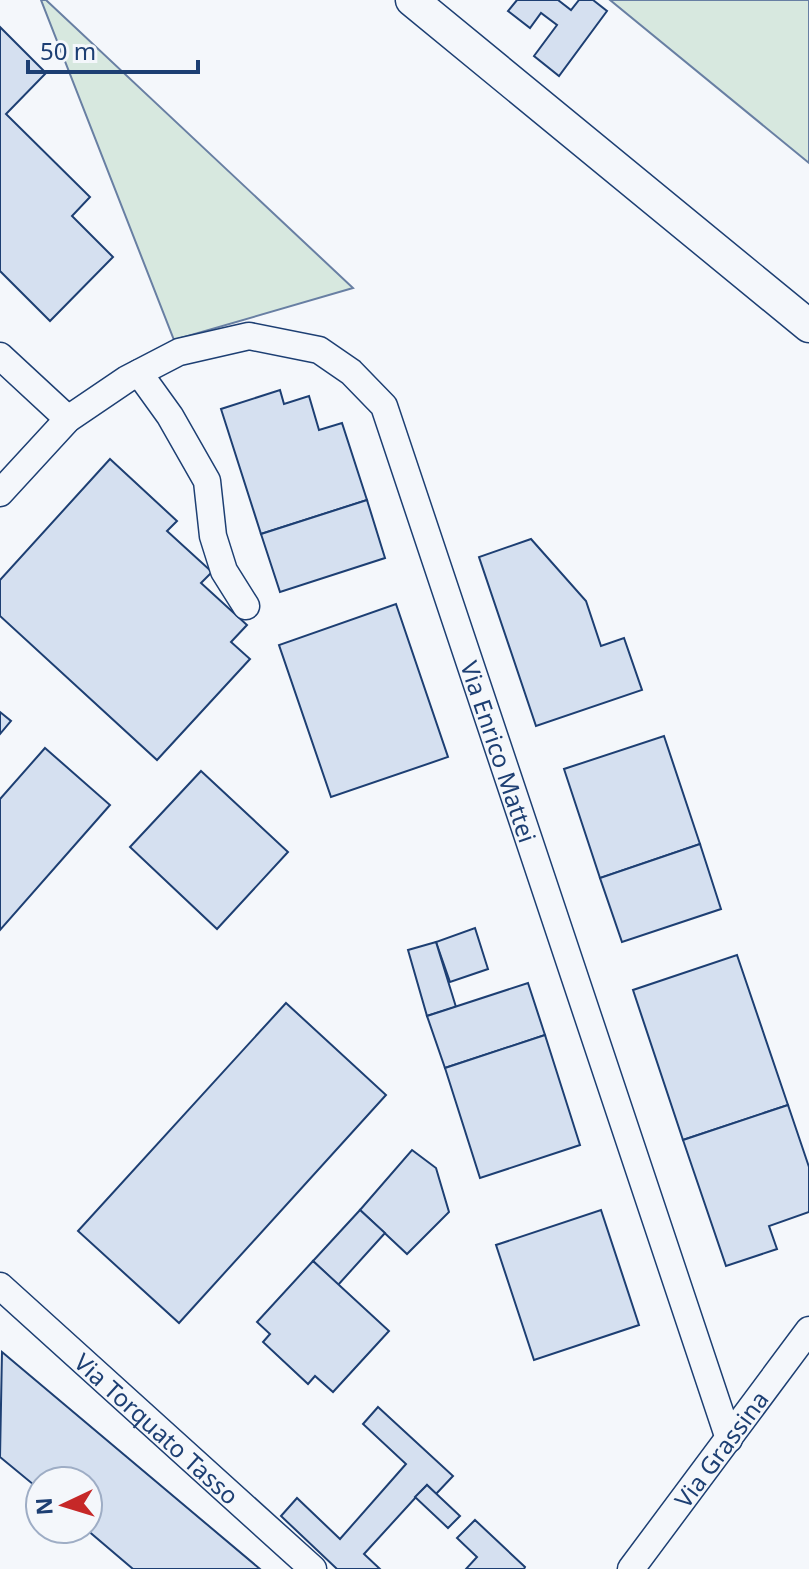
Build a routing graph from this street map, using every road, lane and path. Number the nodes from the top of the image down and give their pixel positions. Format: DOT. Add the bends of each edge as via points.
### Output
graph roads {
  1 [pos="412,0"];
  2 [pos="809,326"];
  3 [pos="0,356"];
  4 [pos="139,373"];
  5 [pos="68,419"];
  6 [pos="0,493"];
  7 [pos="246,606"];
  8 [pos="0,1286"];
  9 [pos="809,1330"];
  10 [pos="729,1439"];
  11 [pos="313,1569"];
  12 [pos="631,1569"];
  1 -- 2 [label="main road"];
  3 -- 5 [label="street"];
  4 -- 5 [label="street, Via Enrico Mattei"];
  4 -- 7 [label="street" via="207,481 213,536 224,571"];
  4 -- 10 [label="street, Via Enrico Mattei" via="179,352 235,339 283,340 319,350 351,372 384,406"];
  5 -- 6 [label="street, Via Enrico Mattei"];
  8 -- 11 [label="street, Via Torquato Tasso"];
  9 -- 10 [label="street, Via Grassina"];
  10 -- 12 [label="street, Via Grassina"];
}
